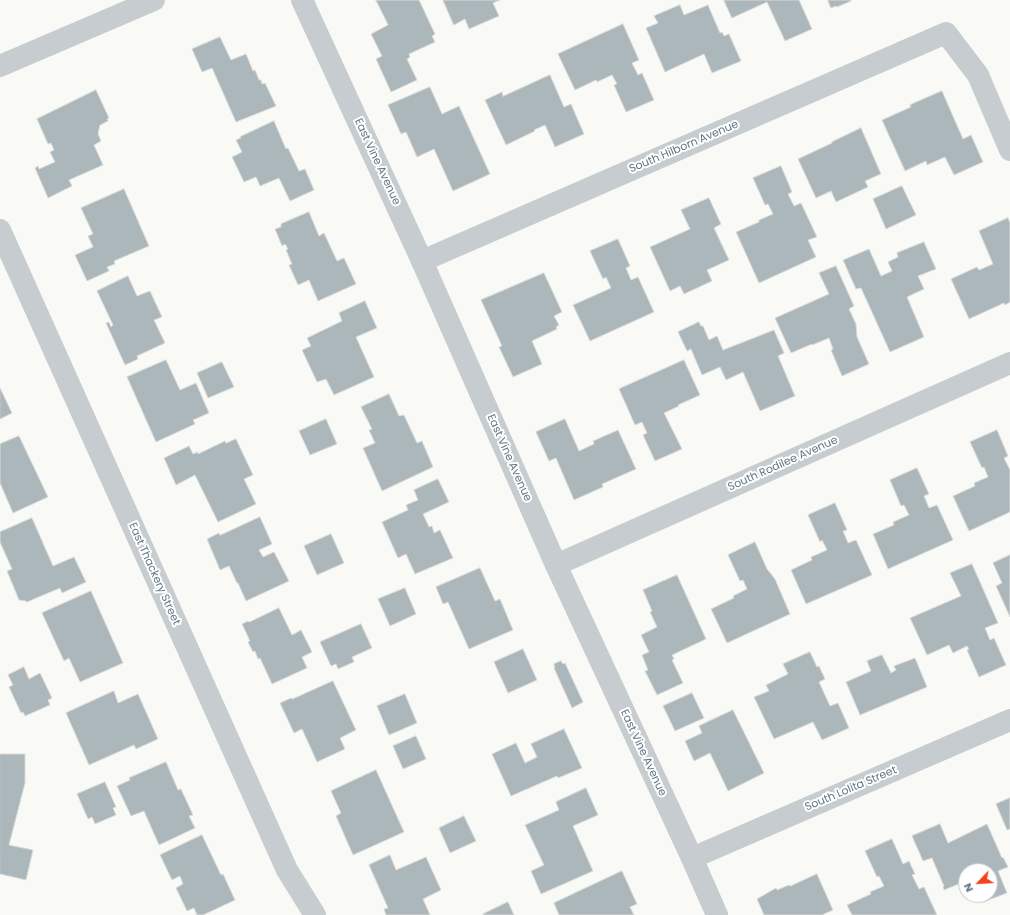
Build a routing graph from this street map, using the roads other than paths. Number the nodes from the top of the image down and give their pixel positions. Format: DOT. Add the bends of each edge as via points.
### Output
graph roads {
  1 [pos="154,0"];
  2 [pos="302,0"];
  3 [pos="0,66"];
  4 [pos="1010,150"];
  5 [pos="0,230"];
  6 [pos="422,261"];
  7 [pos="1010,364"];
  8 [pos="556,565"];
  9 [pos="1010,720"];
  10 [pos="692,858"];
  11 [pos="315,915"];
  12 [pos="716,915"];
  1 -- 3 [label="street"];
  2 -- 6 [label="street, East Vine Avenue"];
  4 -- 6 [label="street, South Hilborn Avenue" via="978,75 946,33"];
  5 -- 11 [label="street, East Thackery Street" via="287,870"];
  6 -- 8 [label="street, East Vine Avenue"];
  7 -- 8 [label="street, South Rodilee Avenue"];
  8 -- 10 [label="street, East Vine Avenue"];
  9 -- 10 [label="street, South Lolita Street"];
  10 -- 12 [label="street, East Vine Avenue"];
}
